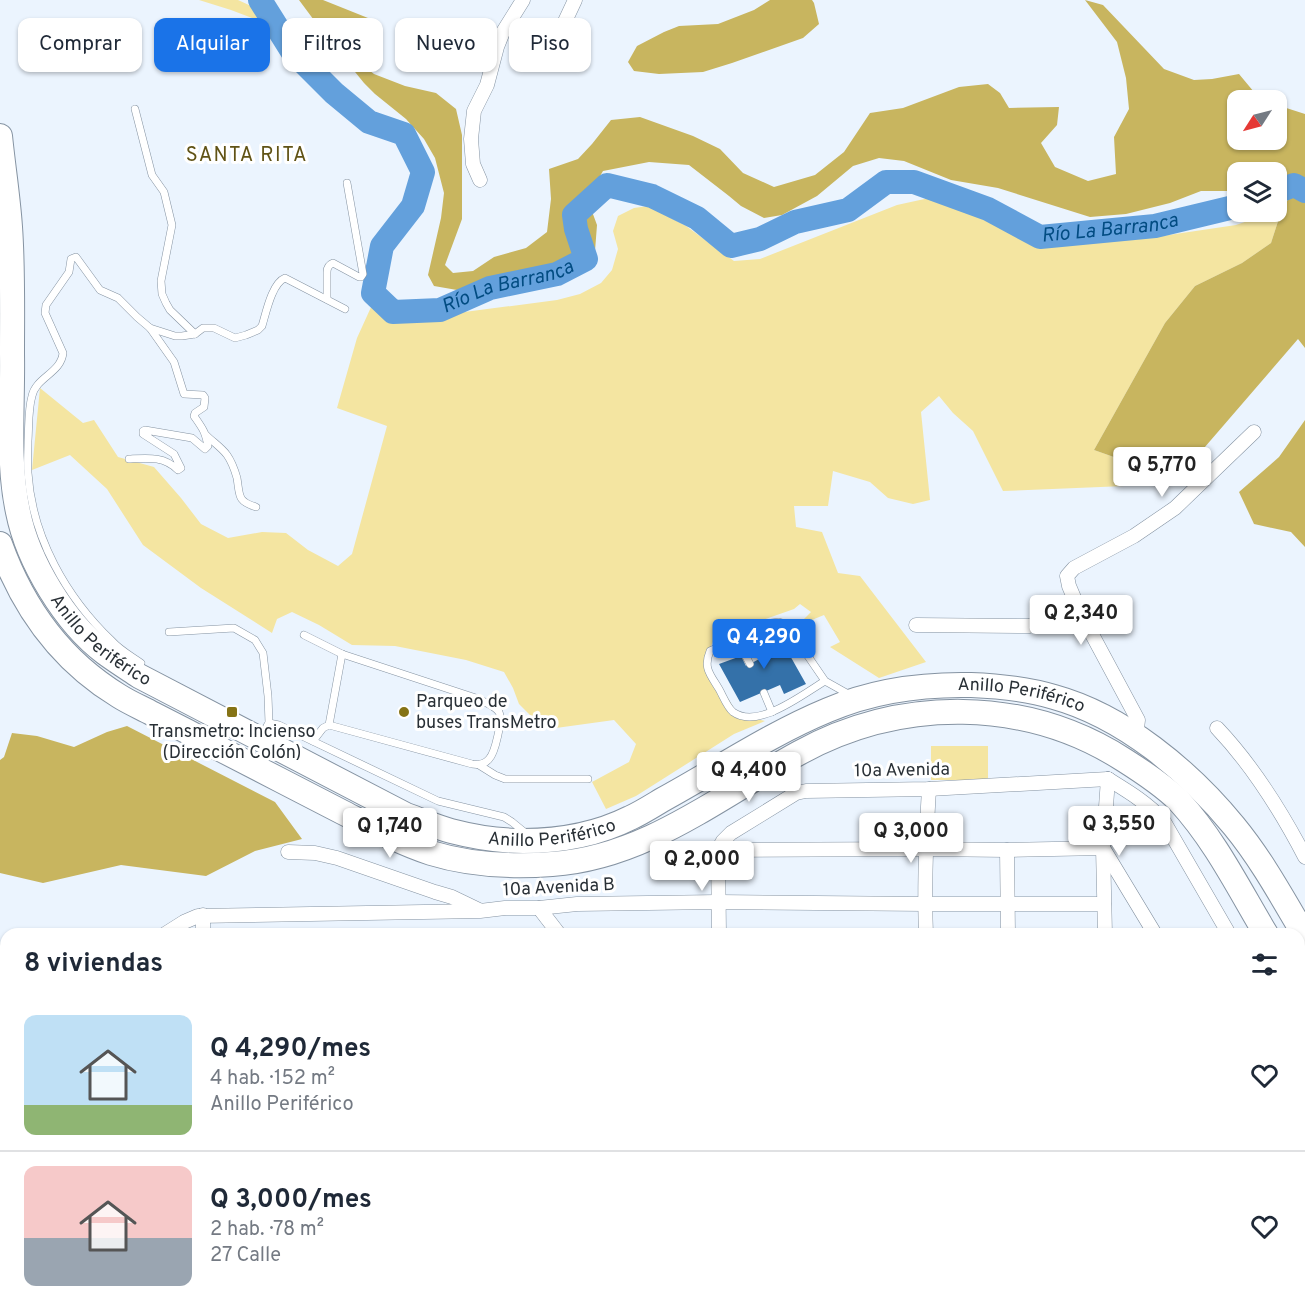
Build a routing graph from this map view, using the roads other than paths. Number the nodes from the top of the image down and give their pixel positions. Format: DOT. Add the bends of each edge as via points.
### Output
graph roads {
  1 [pos="523,0"];
  2 [pos="575,0"];
  3 [pos="567,18"];
  4 [pos="135,109"];
  5 [pos="0,136"];
  6 [pos="480,180"];
  7 [pos="347,183"];
  8 [pos="327,299"];
  9 [pos="345,309"];
  10 [pos="150,328"];
  11 [pos="195,334"];
  12 [pos="1254,432"];
  13 [pos="206,435"];
  14 [pos="129,459"];
  15 [pos="256,507"];
  16 [pos="0,544"];
  17 [pos="1080,612"];
  18 [pos="916,625"];
  19 [pos="169,632"];
  20 [pos="304,635"];
  21 [pos="736,638"];
  22 [pos="342,654"];
  23 [pos="750,664"];
  24 [pos="150,670"];
  25 [pos="825,681"];
  26 [pos="764,693"];
  27 [pos="858,699"];
  28 [pos="774,721"];
  29 [pos="329,725"];
  30 [pos="1217,728"];
  31 [pos="265,731"];
  32 [pos="1136,737"];
  33 [pos="314,741"];
  34 [pos="479,765"];
  35 [pos="588,779"];
  36 [pos="1108,779"];
  37 [pos="929,789"];
  38 [pos="534,841"];
  39 [pos="1103,848"];
  40 [pos="926,849"];
  41 [pos="718,850"];
  42 [pos="1007,850"];
  43 [pos="288,852"];
  44 [pos="1305,857"];
  45 [pos="718,902"];
  46 [pos="925,904"];
  47 [pos="1008,904"];
  48 [pos="1104,904"];
  49 [pos="539,908"];
  50 [pos="480,911"];
  51 [pos="203,915"];
  52 [pos="174,928"];
  53 [pos="203,928"];
  54 [pos="553,928"];
  55 [pos="719,928"];
  56 [pos="926,928"];
  57 [pos="1008,928"];
  58 [pos="1105,928"];
  59 [pos="1151,928"];
  60 [pos="1226,928"];
  61 [pos="1262,928"];
  62 [pos="1300,928"];
  1 -- 6 [label="street" via="503,32 487,85 474,111 473,165"];
  2 -- 3 [label="street"];
  4 -- 11 [label="lane" via="152,175 164,192 171,225 162,294 170,310"];
  5 -- 31 [label="highway, Anillo Periférico" via="10,226 13,475 18,513 30,550 65,612 104,652 139,676"];
  7 -- 8 [label="lane" via="363,274 359,277 330,264"];
  8 -- 9 [label="lane"];
  8 -- 11 [label="lane" via="282,279 275,286 258,330 235,338 214,328 203,328"];
  10 -- 11 [label="lane" via="175,336"];
  10 -- 13 [label="lane" via="174,362 184,394 205,398 204,407 194,416"];
  10 -- 24 [label="lane" via="118,298 100,290 76,257 71,259 69,272 46,305 45,313 63,353 56,369 32,393 27,471 38,526 66,585 113,642"];
  12 -- 17 [label="street" via="1175,508 1134,536 1074,568 1067,576"];
  13 -- 14 [label="lane" via="205,449 192,438 143,431 174,454 180,470 158,458"];
  13 -- 15 [label="lane" via="229,457 240,499"];
  16 -- 61 [label="highway, Anillo Periférico" via="32,613 72,660 96,680 120,697 393,838 430,853 513,866 556,864 603,855 668,829 797,753 838,734 911,714 990,713 1075,734 1112,752 1163,787 1188,811 1216,850"];
  17 -- 18 [label="street" via="1029,626"];
  17 -- 32 [label="street" via="1138,720"];
  19 -- 31 [label="lane" via="234,628 255,640 263,653 268,696"];
  20 -- 22 [label="lane"];
  21 -- 23 [label="lane"];
  21 -- 25 [label="lane" via="771,623 786,624"];
  21 -- 28 [label="lane" via="710,651 706,661 708,672 732,711 743,717"];
  22 -- 29 [label="lane"];
  22 -- 34 [label="lane" via="492,706 501,720 492,754"];
  25 -- 27 [label="lane"];
  25 -- 28 [label="lane"];
  26 -- 28 [label="lane"];
  27 -- 28 [label="highway, Anillo Periférico" via="828,710"];
  27 -- 32 [label="highway, Anillo Periférico" via="945,684 996,686 1054,697 1097,713"];
  28 -- 38 [label="highway, Anillo Periférico" via="629,819 588,833"];
  29 -- 33 [label="lane"];
  29 -- 34 [label="lane"];
  30 -- 44 [label="street" via="1280,810"];
  31 -- 33 [label="lane" via="279,725"];
  31 -- 38 [label="highway, Anillo Periférico" via="406,815 450,831 491,839"];
  32 -- 62 [label="highway, Anillo Periférico" via="1194,782 1235,826"];
  33 -- 38 [label="lane" via="438,801 504,817"];
  34 -- 35 [label="lane" via="505,779"];
  36 -- 37 [label="street, 10a Avenida"];
  36 -- 39 [label="street"];
  36 -- 60 [label="street" via="1142,800 1163,820"];
  37 -- 40 [label="street"];
  37 -- 41 [label="street, 10a Avenida" via="796,793 730,833"];
  39 -- 42 [label="street"];
  39 -- 48 [label="street"];
  39 -- 59 [label="street"];
  40 -- 41 [label="street"];
  40 -- 42 [label="street"];
  40 -- 46 [label="street"];
  41 -- 45 [label="street"];
  42 -- 47 [label="street"];
  43 -- 50 [label="street" via="337,858 452,897"];
  45 -- 46 [label="street, 10a Avenida B"];
  45 -- 49 [label="street, 10a Avenida B" via="576,903"];
  45 -- 55 [label="street"];
  46 -- 47 [label="street, 10a Avenida B"];
  46 -- 56 [label="street"];
  47 -- 48 [label="street, 10a Avenida B"];
  47 -- 57 [label="street"];
  48 -- 58 [label="street"];
  49 -- 50 [label="street, 10a Avenida B"];
  49 -- 54 [label="street"];
  50 -- 51 [label="street, 10a Avenida B"];
  51 -- 52 [label="street, 10a Avenida B"];
  51 -- 53 [label="street"];
}
